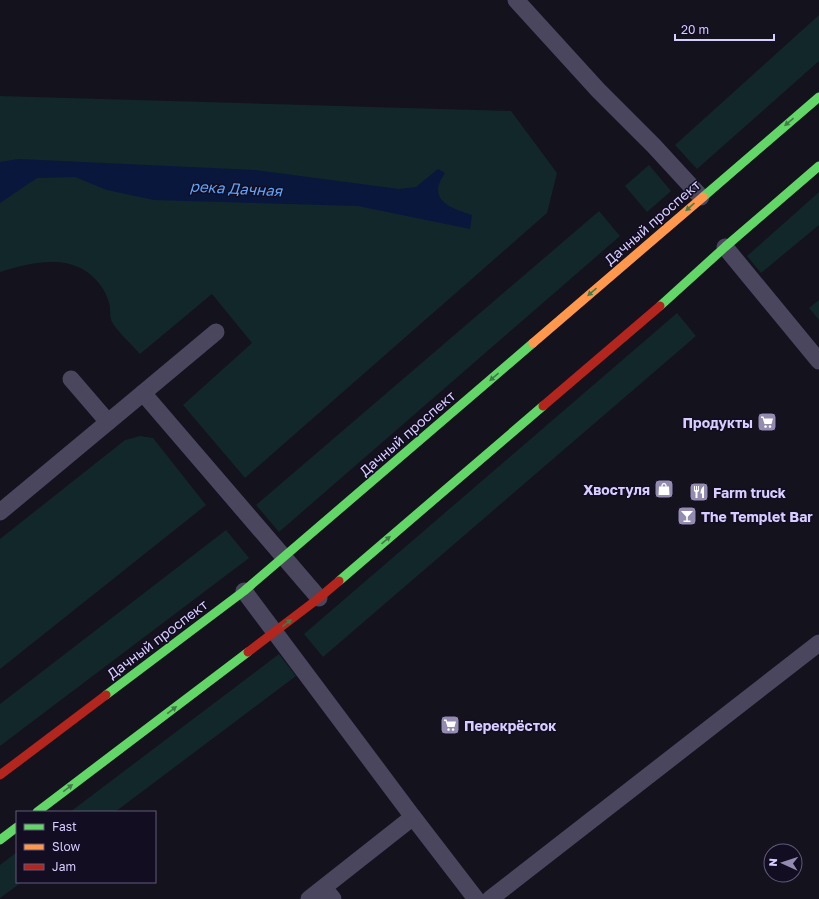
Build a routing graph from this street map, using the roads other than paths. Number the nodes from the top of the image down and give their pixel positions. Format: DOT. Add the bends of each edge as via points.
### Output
graph roads {
  1 [pos="516,0"];
  2 [pos="819,97"];
  3 [pos="819,166"];
  4 [pos="701,197"];
  5 [pos="725,247"];
  6 [pos="216,332"];
  7 [pos="819,361"];
  8 [pos="71,379"];
  9 [pos="143,393"];
  10 [pos="108,422"];
  11 [pos="0,512"];
  12 [pos="284,557"];
  13 [pos="244,591"];
  14 [pos="319,598"];
  15 [pos="275,632"];
  16 [pos="819,643"];
  17 [pos="0,775"];
  18 [pos="38,811"];
  19 [pos="413,817"];
  20 [pos="16,828"];
  21 [pos="0,840"];
  22 [pos="328,893"];
  23 [pos="309,899"];
  24 [pos="476,899"];
  25 [pos="490,899"];
  1 -- 4 [label="lane"];
  2 -- 4 [label="main road, Дачный проспект, one-way"];
  3 -- 5 [label="main road"];
  4 -- 12 [label="main road, Дачный проспект, one-way"];
  5 -- 7 [label="lane"];
  14 -- 5 [label="main road, one-way"];
  6 -- 9 [label="lane"];
  8 -- 10 [label="lane"];
  9 -- 10 [label="lane"];
  9 -- 12 [label="lane"];
  10 -- 11 [label="lane"];
  12 -- 13 [label="main road, Дачный проспект"];
  12 -- 14 [label="lane"];
  13 -- 15 [label="lane"];
  13 -- 17 [label="main road, Дачный проспект"];
  15 -- 14 [label="main road, one-way"];
  18 -- 15 [label="main road, one-way"];
  15 -- 19 [label="lane"];
  16 -- 25 [label="lane"];
  19 -- 22 [label="lane"];
  19 -- 24 [label="lane"];
  20 -- 21 [label="main road"];
  22 -- 23 [label="lane"];
}
